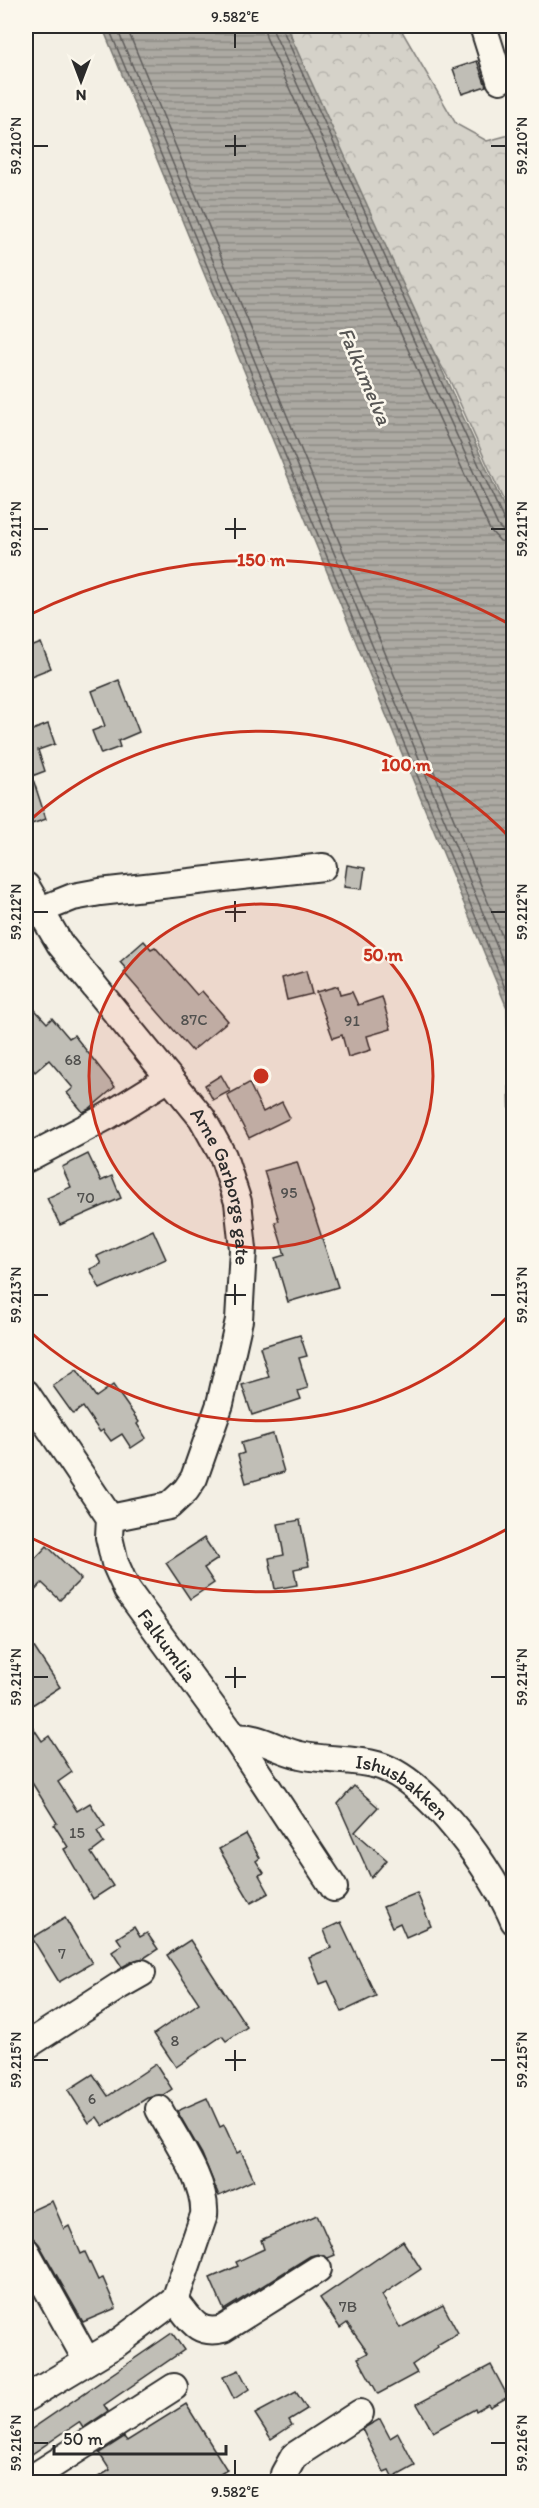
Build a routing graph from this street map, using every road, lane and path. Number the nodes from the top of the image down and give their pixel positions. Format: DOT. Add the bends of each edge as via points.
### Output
graph roads {
  1 [pos="483,26"];
  2 [pos="500,80"];
  3 [pos="323,867"];
  4 [pos="26,886"];
  5 [pos="38,910"];
  6 [pos="169,1078"];
  7 [pos="26,1159"];
  8 [pos="26,1393"];
  9 [pos="110,1518"];
  10 [pos="235,1737"];
  11 [pos="334,1888"];
  12 [pos="513,1921"];
  13 [pos="142,1973"];
  14 [pos="26,2046"];
  15 [pos="159,2109"];
  16 [pos="26,2251"];
  17 [pos="318,2269"];
  18 [pos="175,2300"];
  19 [pos="87,2361"];
  20 [pos="174,2387"];
  21 [pos="26,2398"];
  22 [pos="360,2413"];
  23 [pos="26,2482"];
  24 [pos="286,2482"];
  1 -- 2 [label="street"];
  3 -- 5 [label="street" via="100,892"];
  4 -- 5 [label="street, Arne Garborgs gate"];
  5 -- 6 [label="street, Arne Garborgs gate" via="60,944"];
  6 -- 7 [label="street"];
  6 -- 9 [label="street, Arne Garborgs gate" via="202,1118 223,1156 238,1202 243,1249 239,1320 220,1404 194,1478 169,1506"];
  8 -- 9 [label="street"];
  9 -- 10 [label="street, Falkumlia" via="114,1563 128,1590"];
  10 -- 11 [label="street, Falkumlia"];
  10 -- 12 [label="street, Ishusbakken" via="260,1739 302,1756 378,1765 401,1775 426,1796 465,1840"];
  13 -- 14 [label="street"];
  15 -- 18 [label="street" via="199,2184 205,2205"];
  16 -- 19 [label="street"];
  17 -- 18 [label="street" via="223,2329 212,2332 198,2328"];
  18 -- 19 [label="street"];
  19 -- 21 [label="street"];
  20 -- 23 [label="street"];
  22 -- 24 [label="street" via="294,2456 284,2474"];
}
